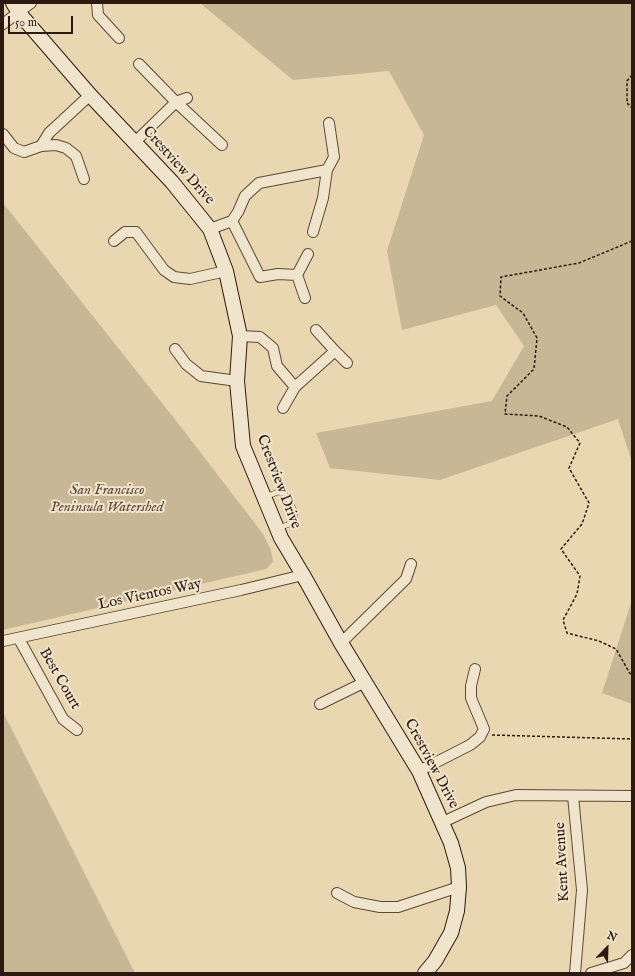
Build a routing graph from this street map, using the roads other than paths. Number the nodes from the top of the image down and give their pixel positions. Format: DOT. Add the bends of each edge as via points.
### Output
graph roads {
  1 [pos="31,3"];
  2 [pos="97,3"];
  3 [pos="16,8"];
  4 [pos="3,24"];
  5 [pos="119,38"];
  6 [pos="139,64"];
  7 [pos="90,95"];
  8 [pos="186,98"];
  9 [pos="176,102"];
  10 [pos="329,123"];
  11 [pos="3,134"];
  12 [pos="134,143"];
  13 [pos="222,145"];
  14 [pos="41,146"];
  15 [pos="327,170"];
  16 [pos="84,179"];
  17 [pos="232,221"];
  18 [pos="210,229"];
  19 [pos="314,232"];
  20 [pos="114,241"];
  21 [pos="308,254"];
  22 [pos="226,271"];
  23 [pos="297,275"];
  24 [pos="305,298"];
  25 [pos="316,330"];
  26 [pos="240,336"];
  27 [pos="175,349"];
  28 [pos="335,351"];
  29 [pos="347,364"];
  30 [pos="237,381"];
  31 [pos="295,387"];
  32 [pos="284,408"];
  33 [pos="264,497"];
  34 [pos="278,529"];
  35 [pos="411,564"];
  36 [pos="303,575"];
  37 [pos="19,639"];
  38 [pos="3,641"];
  39 [pos="341,643"];
  40 [pos="475,669"];
  41 [pos="365,682"];
  42 [pos="320,704"];
  43 [pos="78,730"];
  44 [pos="419,771"];
  45 [pos="573,796"];
  46 [pos="632,796"];
  47 [pos="442,822"];
  48 [pos="459,887"];
  49 [pos="337,893"];
  50 [pos="632,955"];
  51 [pos="425,973"];
  52 [pos="575,973"];
  53 [pos="591,973"];
  1 -- 3 [label="street"];
  2 -- 5 [label="street" via="98,15"];
  3 -- 4 [label="street"];
  3 -- 7 [label="street, Crestview Drive"];
  6 -- 9 [label="street"];
  7 -- 12 [label="street, Crestview Drive"];
  7 -- 14 [label="street" via="49,133"];
  8 -- 9 [label="street"];
  9 -- 12 [label="street"];
  9 -- 13 [label="street"];
  10 -- 15 [label="street" via="334,157"];
  11 -- 14 [label="street" via="14,148 24,152"];
  12 -- 18 [label="street, Crestview Drive" via="172,182"];
  14 -- 16 [label="street" via="56,145 66,148 76,156"];
  15 -- 17 [label="street" via="259,183 245,196"];
  15 -- 19 [label="street"];
  17 -- 18 [label="street"];
  17 -- 23 [label="street" via="260,277 278,274"];
  18 -- 22 [label="street, Crestview Drive"];
  20 -- 22 [label="street" via="125,232 136,232 164,270 174,277 190,279"];
  21 -- 23 [label="street"];
  22 -- 26 [label="street, Crestview Drive"];
  23 -- 24 [label="street"];
  25 -- 28 [label="street"];
  26 -- 30 [label="street, Crestview Drive"];
  26 -- 31 [label="street" via="260,338 273,348 277,366"];
  27 -- 30 [label="street" via="186,364 201,376"];
  28 -- 29 [label="street"];
  28 -- 31 [label="street"];
  30 -- 33 [label="street, Crestview Drive" via="243,446"];
  31 -- 32 [label="street"];
  33 -- 34 [label="street, Crestview Drive"];
  33 -- 34 [label="lane" via="278,492 284,493 295,512 294,521"];
  34 -- 36 [label="street, Crestview Drive"];
  35 -- 39 [label="street" via="406,579"];
  36 -- 37 [label="street, Los Vientos Way"];
  36 -- 39 [label="street, Crestview Drive"];
  37 -- 38 [label="street, Los Vientos Way"];
  37 -- 43 [label="street, Best Court" via="63,719"];
  39 -- 41 [label="street, Crestview Drive"];
  40 -- 44 [label="street" via="470,686 471,698 484,730 470,745"];
  41 -- 42 [label="street"];
  41 -- 44 [label="street, Crestview Drive"];
  44 -- 47 [label="street, Crestview Drive"];
  45 -- 46 [label="street"];
  45 -- 47 [label="street" via="516,795 486,802"];
  45 -- 52 [label="street, Kent Avenue" via="582,890"];
  47 -- 48 [label="street, Crestview Drive" via="458,868"];
  48 -- 49 [label="street" via="398,907 380,907 354,902"];
  48 -- 51 [label="street, Crestview Drive" via="457,911 451,933"];
  50 -- 53 [label="street" via="624,963"];
}
